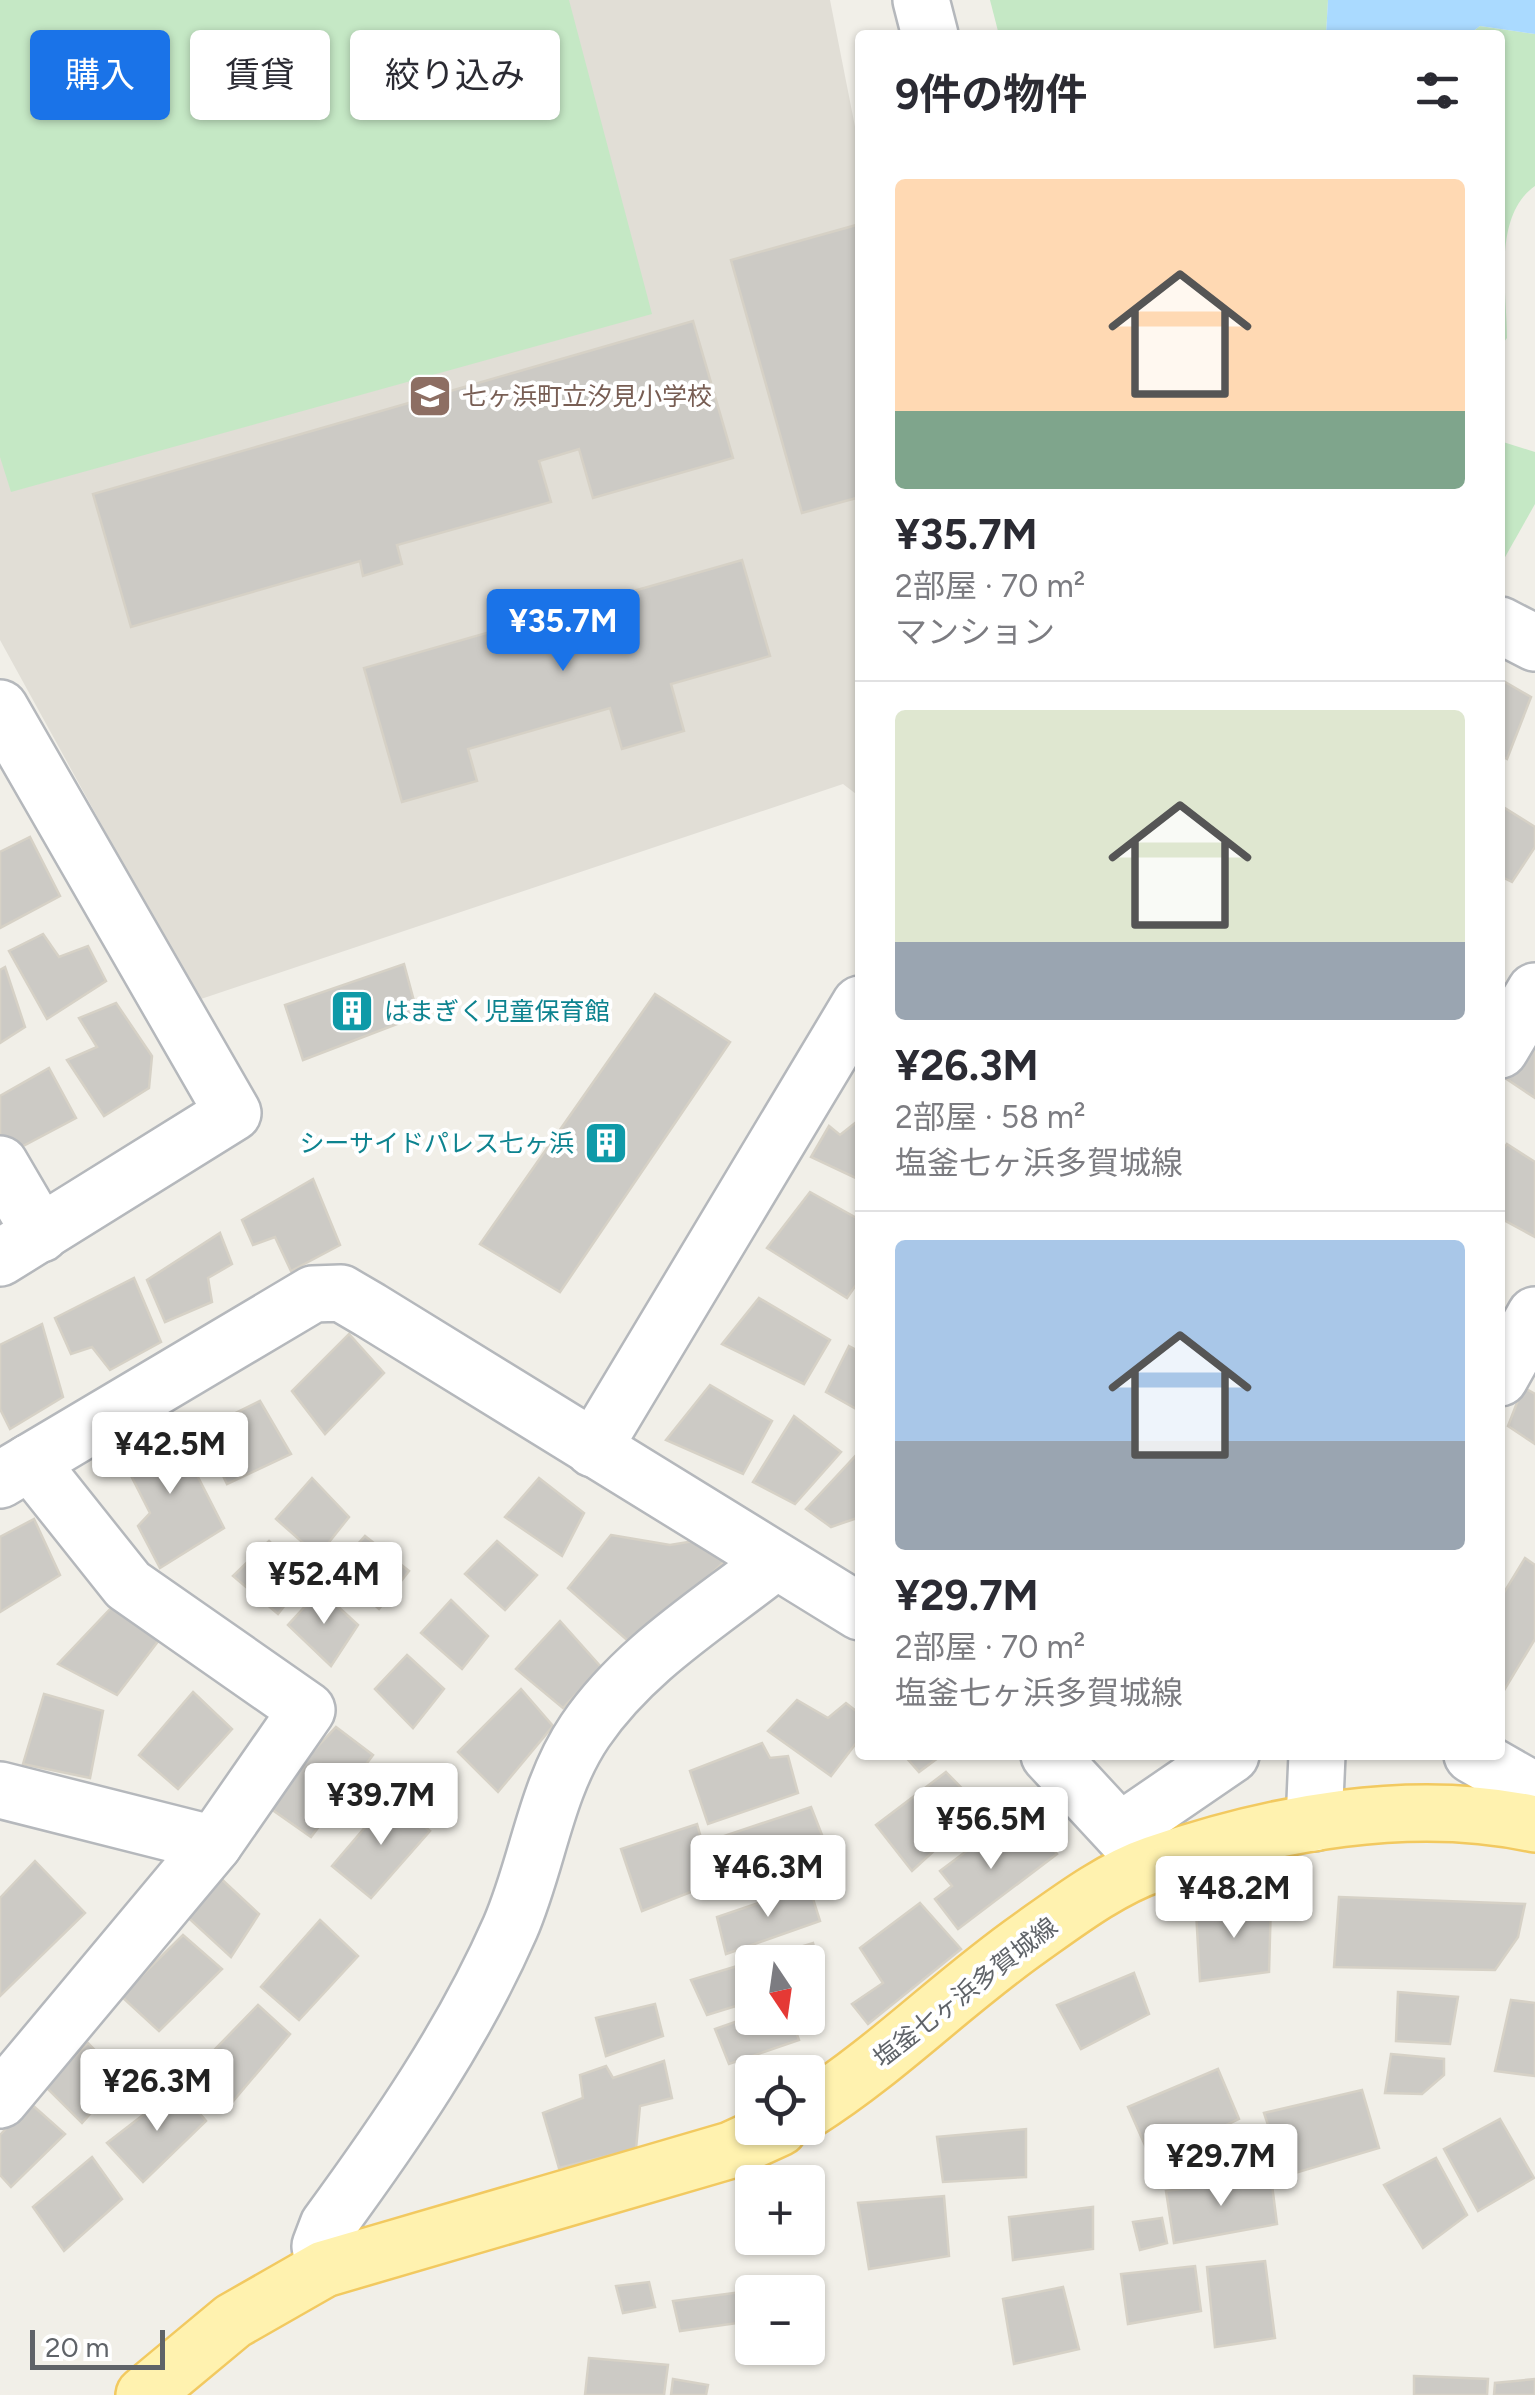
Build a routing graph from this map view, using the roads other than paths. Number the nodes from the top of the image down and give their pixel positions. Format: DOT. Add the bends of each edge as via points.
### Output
graph roads {
  1 [pos="921,0"];
  2 [pos="929,30"];
  3 [pos="1505,627"];
  4 [pos="1535,643"];
  5 [pos="0,708"];
  6 [pos="1535,991"];
  7 [pos="855,1025"];
  8 [pos="1505,1042"];
  9 [pos="844,1070"];
  10 [pos="0,1164"];
  11 [pos="21,1246"];
  12 [pos="1535,1315"];
  13 [pos="1505,1369"];
  14 [pos="593,1449"];
  15 [pos="15,1471"];
  16 [pos="776,1560"];
  17 [pos="852,1590"];
  18 [pos="1055,1760"];
  19 [pos="1226,1760"];
  20 [pos="1317,1760"];
  21 [pos="1481,1760"];
  22 [pos="0,1790"];
  23 [pos="1535,1791"];
  24 [pos="1314,1824"];
  25 [pos="1535,1824"];
  26 [pos="214,1844"];
  27 [pos="1136,1848"];
  28 [pos="23,2039"];
  29 [pos="825,2098"];
  30 [pos="0,2100"];
  31 [pos="742,2145"];
  32 [pos="324,2269"];
  33 [pos="144,2395"];
  1 -- 2 [label="street"];
  3 -- 4 [label="street"];
  5 -- 11 [label="street" via="233,1114"];
  6 -- 8 [label="street"];
  7 -- 9 [label="street"];
  9 -- 14 [label="street"];
  10 -- 11 [label="street"];
  12 -- 13 [label="street"];
  14 -- 15 [label="street" via="370,1310 327,1291"];
  14 -- 16 [label="street"];
  15 -- 26 [label="street" via="128,1585 307,1710"];
  16 -- 17 [label="street"];
  16 -- 32 [label="street" via="637,1668 584,1733 538,1834 511,1926 445,2052 328,2225 320,2246"];
  18 -- 27 [label="street"];
  19 -- 27 [label="street"];
  20 -- 24 [label="street"];
  21 -- 23 [label="street"];
  22 -- 26 [label="street"];
  24 -- 25 [label="main road, 塩釜七ヶ浜多賀城線" via="1433,1814"];
  24 -- 27 [label="main road, 塩釜七ヶ浜多賀城線"];
  26 -- 28 [label="street"];
  27 -- 29 [label="main road, 塩釜七ヶ浜多賀城線" via="1090,1897"];
  28 -- 30 [label="street"];
  31 -- 32 [label="main road"];
  32 -- 33 [label="main road" via="233,2321"];
}
